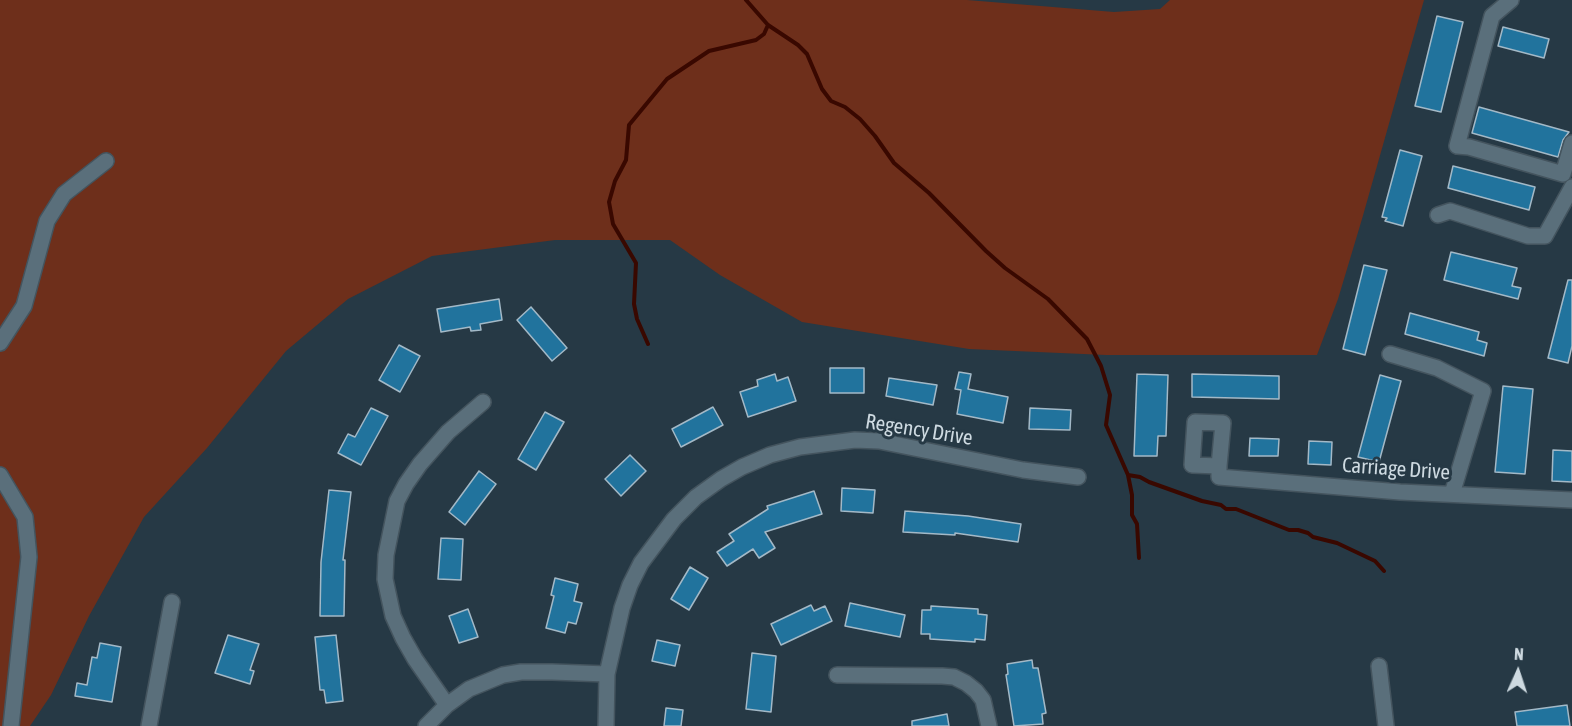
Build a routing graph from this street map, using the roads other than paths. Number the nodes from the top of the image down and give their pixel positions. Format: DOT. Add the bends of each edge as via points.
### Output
graph roads {
  1 [pos="1511,0"];
  2 [pos="1572,143"];
  3 [pos="106,161"];
  4 [pos="1572,188"];
  5 [pos="1438,214"];
  6 [pos="0,343"];
  7 [pos="1390,354"];
  8 [pos="483,402"];
  9 [pos="1219,472"];
  10 [pos="0,475"];
  11 [pos="1078,477"];
  12 [pos="1452,494"];
  13 [pos="1572,500"];
  14 [pos="172,602"];
  15 [pos="1379,666"];
  16 [pos="607,674"];
  17 [pos="837,675"];
  18 [pos="447,705"];
  19 [pos="11,726"];
  20 [pos="149,726"];
  21 [pos="426,726"];
  22 [pos="606,726"];
  23 [pos="989,726"];
  24 [pos="1386,726"];
  1 -- 2 [label="street" via="1492,16 1457,146 1563,174"];
  3 -- 6 [label="street" via="64,194 46,221 24,306"];
  4 -- 5 [label="street" via="1545,236 1528,236 1450,210"];
  7 -- 12 [label="street" via="1437,368 1483,391"];
  8 -- 18 [label="street" via="448,432 406,484 397,501 386,555 385,579 393,615 415,659"];
  9 -- 12 [label="street, Carriage Drive"];
  10 -- 19 [label="street" via="25,517 29,557"];
  11 -- 16 [label="street, Regency Drive" via="879,441 824,442 770,455 735,471 696,497 654,542 630,585"];
  12 -- 13 [label="street, Carriage Drive"];
  14 -- 20 [label="street"];
  15 -- 24 [label="street"];
  16 -- 18 [label="street" via="503,675 480,683"];
  16 -- 22 [label="street, Regency Drive"];
  17 -- 23 [label="street" via="954,677 983,700"];
  18 -- 21 [label="street"];
}
